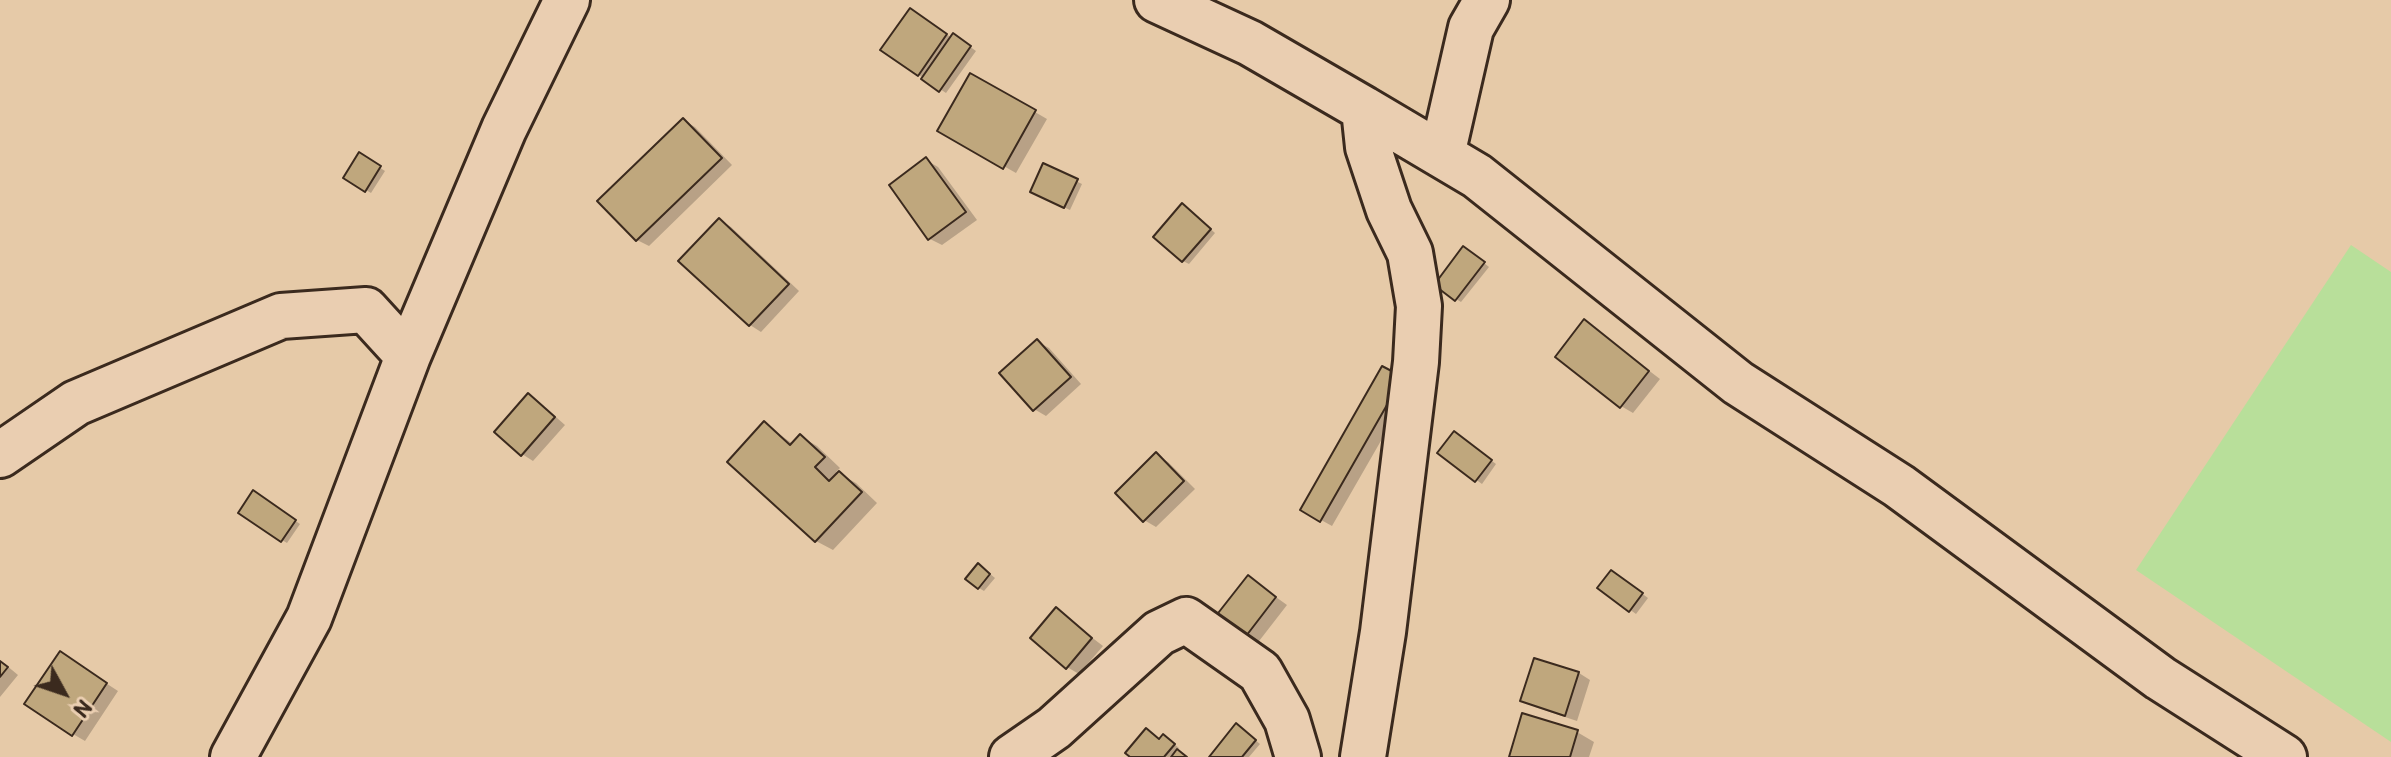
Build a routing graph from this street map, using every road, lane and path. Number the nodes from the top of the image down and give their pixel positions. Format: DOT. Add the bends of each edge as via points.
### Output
graph roads {
  1 [pos="567,0"];
  2 [pos="1157,0"];
  3 [pos="1487,0"];
  4 [pos="1364,109"];
  5 [pos="1442,155"];
  6 [pos="408,356"];
  7 [pos="0,455"];
  8 [pos="233,757"];
  9 [pos="1012,757"];
  10 [pos="1298,757"];
  11 [pos="1363,757"];
  12 [pos="2284,757"];
  1 -- 6 [label="street" via="504,129"];
  2 -- 4 [label="street" via="1250,43"];
  3 -- 5 [label="street" via="1471,28"];
  4 -- 5 [label="street"];
  4 -- 11 [label="street" via="1368,147 1410,253 1419,306 1383,632"];
  5 -- 12 [label="street" via="1477,176 1738,383 1899,486 2160,678"];
  6 -- 7 [label="street" via="366,310 281,316 76,403"];
  6 -- 8 [label="street" via="309,618"];
  9 -- 10 [label="street" via="1054,728 1159,633 1186,620 1260,672 1287,720"];
}
